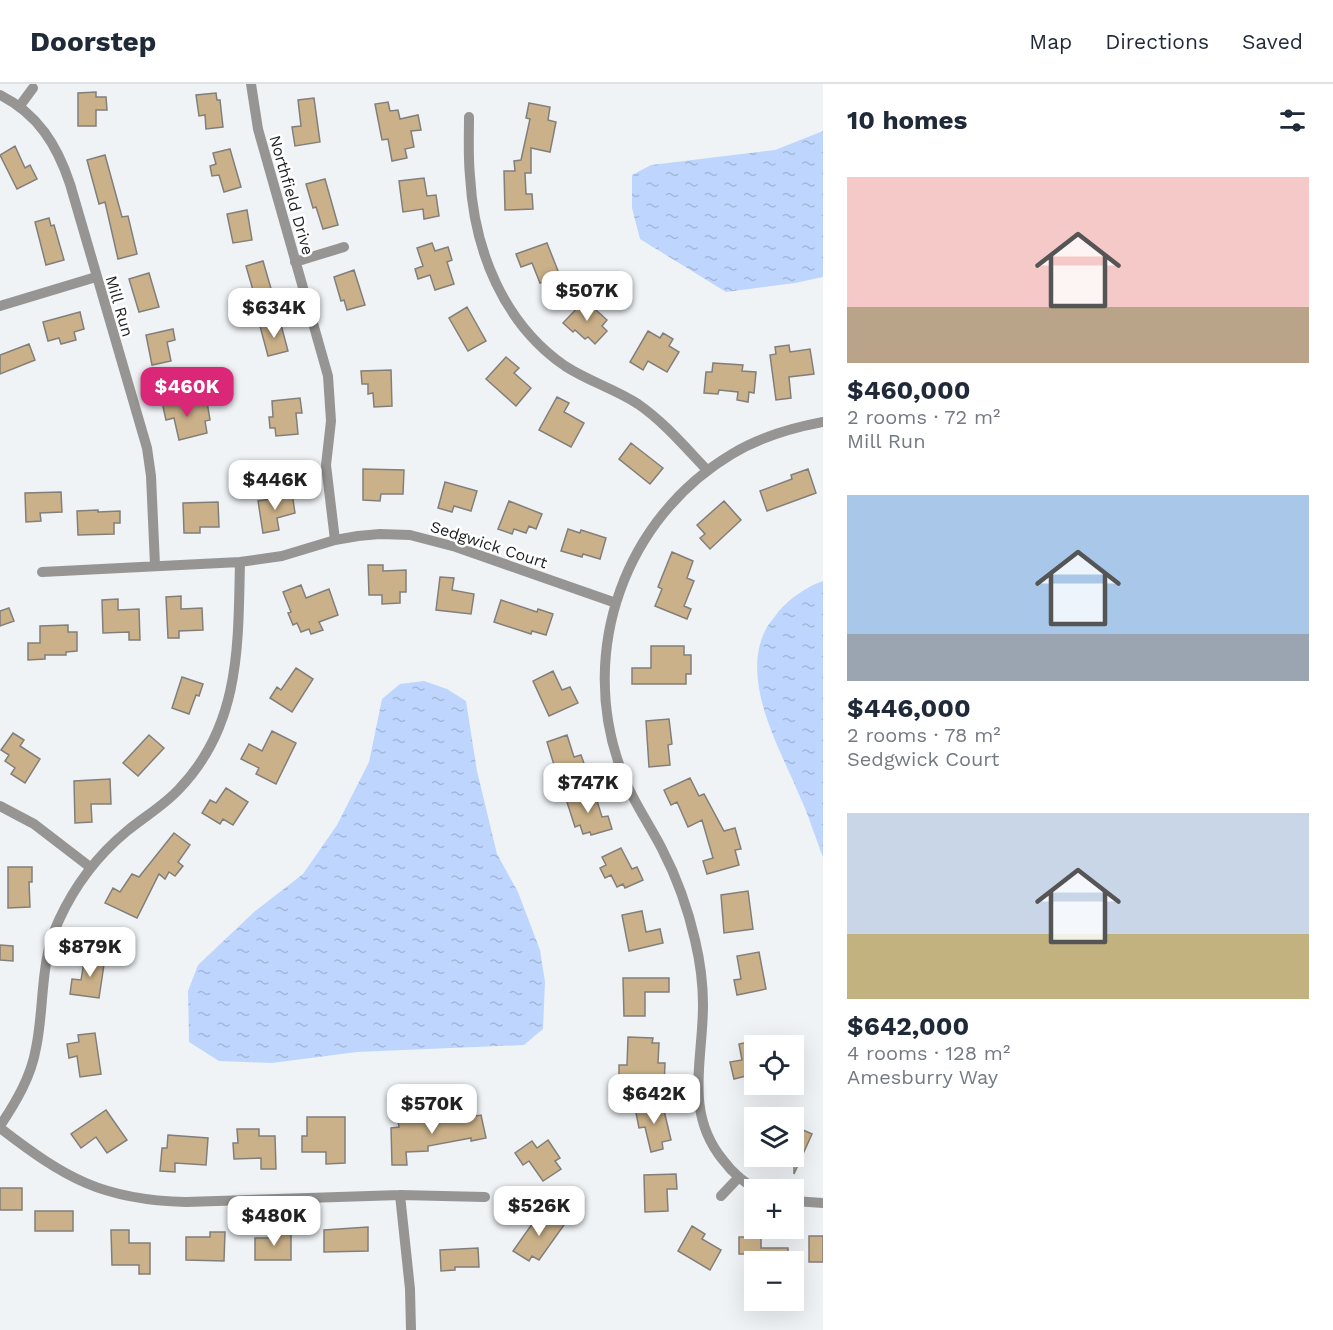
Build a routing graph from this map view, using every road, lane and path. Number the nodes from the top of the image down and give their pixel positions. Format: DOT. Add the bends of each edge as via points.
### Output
graph roads {
  1 [pos="251,84"];
  2 [pos="33,88"];
  3 [pos="0,95"];
  4 [pos="19,107"];
  5 [pos="469,117"];
  6 [pos="344,247"];
  7 [pos="295,261"];
  8 [pos="96,278"];
  9 [pos="0,306"];
  10 [pos="823,422"];
  11 [pos="707,470"];
  12 [pos="335,540"];
  13 [pos="240,562"];
  14 [pos="155,566"];
  15 [pos="42,572"];
  16 [pos="615,603"];
  17 [pos="0,806"];
  18 [pos="90,867"];
  19 [pos="0,1127"];
  20 [pos="739,1177"];
  21 [pos="744,1180"];
  22 [pos="400,1195"];
  23 [pos="721,1196"];
  24 [pos="485,1197"];
  25 [pos="804,1201"];
  26 [pos="823,1203"];
  27 [pos="411,1330"];
  1 -- 7 [label="street, Northfield Drive" via="258,129"];
  2 -- 4 [label="street"];
  3 -- 4 [label="street, Mill Run"];
  4 -- 8 [label="street, Mill Run" via="42,127 63,162"];
  5 -- 11 [label="street" via="475,219 491,275 515,318 566,366 657,418"];
  6 -- 7 [label="street"];
  7 -- 12 [label="street, Northfield Drive" via="328,376 331,421 326,465"];
  8 -- 9 [label="street"];
  8 -- 14 [label="street, Mill Run" via="147,448"];
  10 -- 11 [label="street" via="761,440"];
  11 -- 16 [label="street" via="682,491 649,533 631,562"];
  12 -- 13 [label="street, Sedgwick Court" via="282,556"];
  12 -- 16 [label="street, Sedgwick Court" via="380,534 434,540"];
  13 -- 14 [label="street, Sedgwick Court"];
  13 -- 18 [label="street" via="238,645 224,718 198,766 180,788"];
  14 -- 15 [label="street, Sedgwick Court"];
  16 -- 20 [label="street" via="604,674 612,740 630,793 666,858 688,914 703,1004 699,1111 712,1147"];
  17 -- 18 [label="street" via="34,824"];
  18 -- 19 [label="street" via="62,913 50,945 36,1050 29,1074"];
  19 -- 22 [label="street" via="53,1168 78,1181 131,1198 186,1202"];
  20 -- 21 [label="street"];
  20 -- 23 [label="street"];
  22 -- 24 [label="street"];
  22 -- 27 [label="street"];
  25 -- 26 [label="street"];
}
